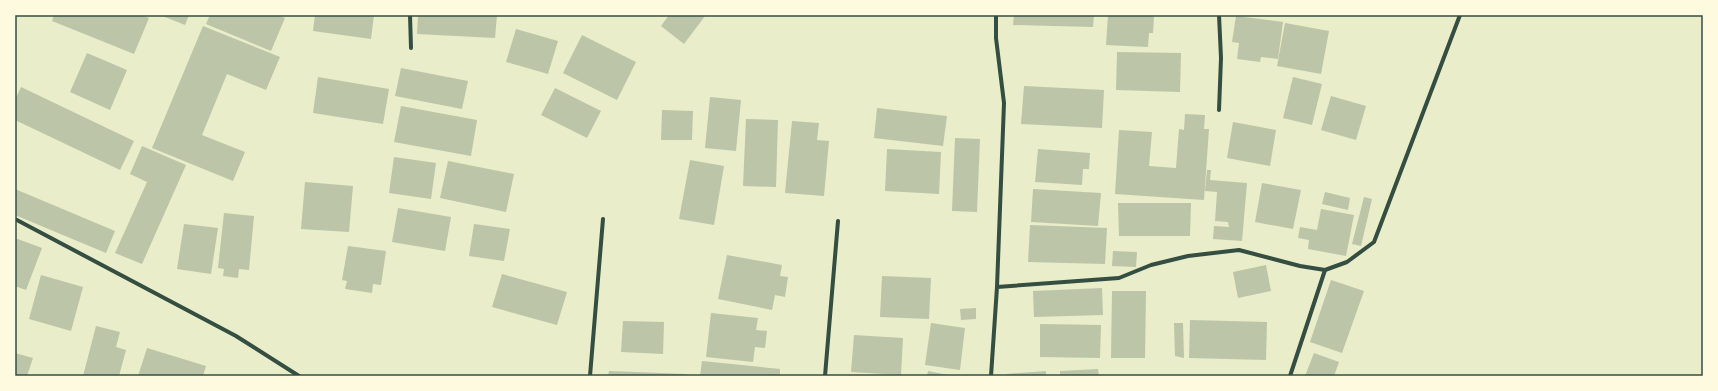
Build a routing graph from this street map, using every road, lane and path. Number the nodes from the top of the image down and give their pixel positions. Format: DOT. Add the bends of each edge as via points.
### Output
graph roads {
  1 [pos="410,15"];
  2 [pos="996,15"];
  3 [pos="1220,15"];
  4 [pos="1460,15"];
  5 [pos="411,48"];
  6 [pos="1219,110"];
  7 [pos="15,219"];
  8 [pos="604,219"];
  9 [pos="838,220"];
  10 [pos="1325,270"];
  11 [pos="997,287"];
  12 [pos="299,376"];
  13 [pos="590,376"];
  14 [pos="824,376"];
  15 [pos="991,376"];
  16 [pos="1290,376"];
  1 -- 5 [label="street"];
  2 -- 11 [label="street" via="996,38 1004,103"];
  3 -- 6 [label="street"];
  4 -- 10 [label="street" via="1374,242 1347,262"];
  7 -- 12 [label="street" via="236,336"];
  8 -- 13 [label="street"];
  9 -- 14 [label="street"];
  10 -- 11 [label="street" via="1239,250 1188,256 1151,265 1119,278"];
  10 -- 16 [label="street"];
  11 -- 15 [label="street"];
}
